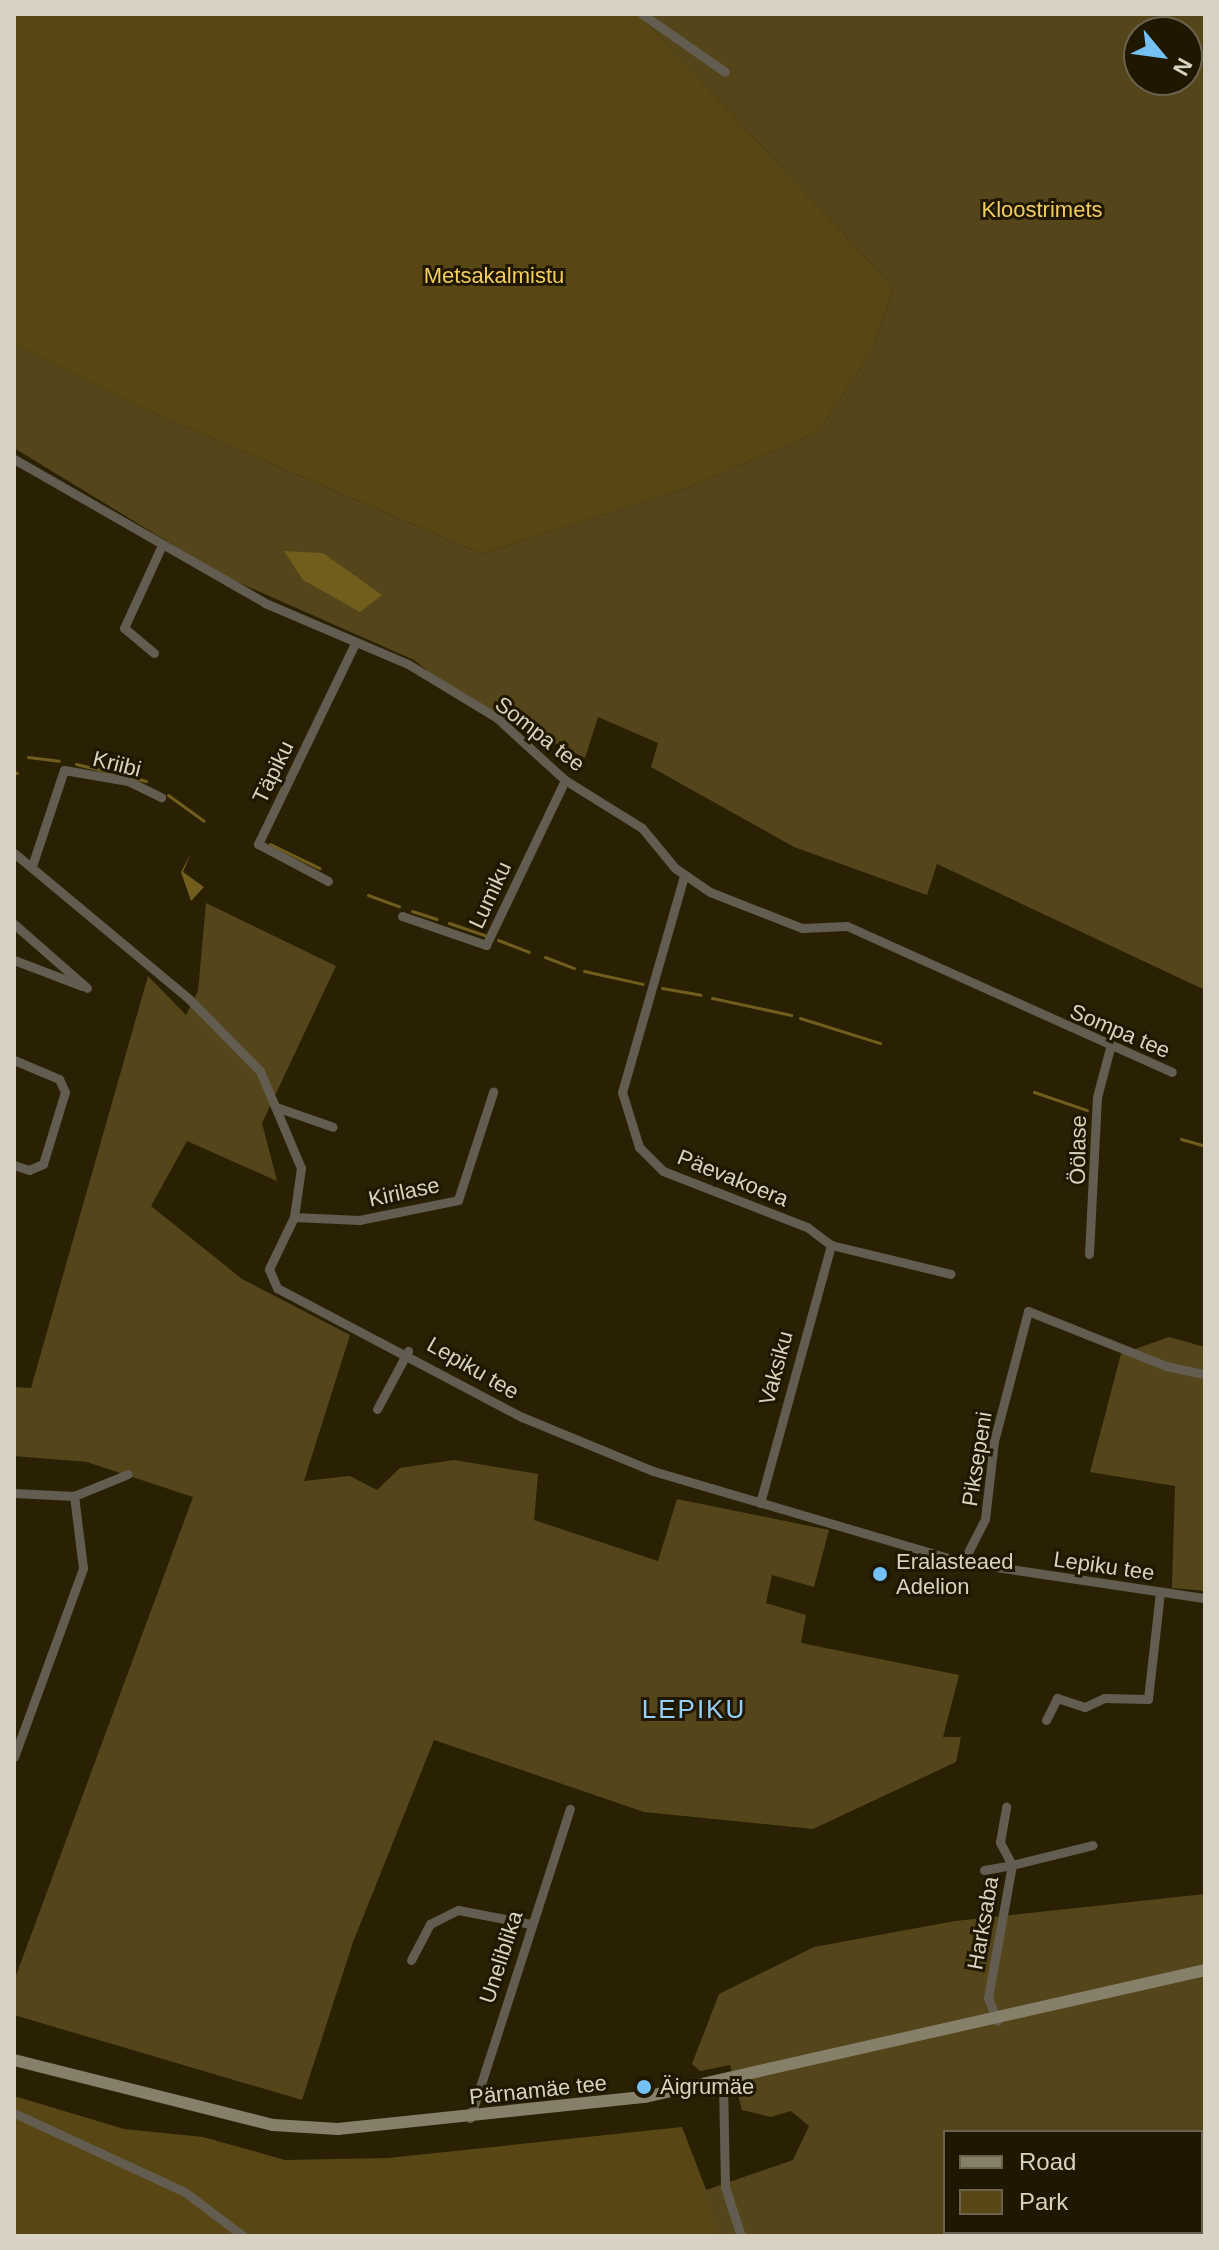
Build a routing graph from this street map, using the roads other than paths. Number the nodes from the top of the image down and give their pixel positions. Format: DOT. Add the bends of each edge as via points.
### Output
graph roads {
  1 [pos="642,14"];
  2 [pos="725,72"];
  3 [pos="14,459"];
  4 [pos="162,545"];
  5 [pos="355,643"];
  6 [pos="154,653"];
  7 [pos="565,780"];
  8 [pos="161,797"];
  9 [pos="14,853"];
  10 [pos="33,863"];
  11 [pos="684,876"];
  12 [pos="328,881"];
  13 [pos="402,916"];
  14 [pos="14,924"];
  15 [pos="14,960"];
  16 [pos="1110,1048"];
  17 [pos="14,1060"];
  18 [pos="1172,1072"];
  19 [pos="493,1092"];
  20 [pos="276,1107"];
  21 [pos="333,1127"];
  22 [pos="14,1165"];
  23 [pos="294,1217"];
  24 [pos="831,1245"];
  25 [pos="1089,1254"];
  26 [pos="951,1274"];
  27 [pos="408,1351"];
  28 [pos="1205,1374"];
  29 [pos="377,1409"];
  30 [pos="128,1474"];
  31 [pos="14,1493"];
  32 [pos="74,1496"];
  33 [pos="760,1503"];
  34 [pos="963,1562"];
  35 [pos="1160,1592"];
  36 [pos="1205,1598"];
  37 [pos="1046,1720"];
  38 [pos="14,1757"];
  39 [pos="1006,1807"];
  40 [pos="570,1809"];
  41 [pos="1093,1845"];
  42 [pos="1012,1865"];
  43 [pos="984,1870"];
  44 [pos="531,1924"];
  45 [pos="411,1960"];
  46 [pos="1205,1970"];
  47 [pos="997,2021"];
  48 [pos="14,2060"];
  49 [pos="723,2082"];
  50 [pos="14,2113"];
  51 [pos="470,2118"];
  52 [pos="243,2236"];
  53 [pos="741,2236"];
  1 -- 2 [label="street"];
  3 -- 4 [label="street, Sompa tee"];
  4 -- 5 [label="street, Sompa tee"];
  4 -- 6 [label="street" via="124,628"];
  5 -- 7 [label="street, Sompa tee" via="408,664 497,718"];
  5 -- 12 [label="street, Täpiku" via="258,844"];
  7 -- 11 [label="street, Sompa tee" via="642,828"];
  7 -- 13 [label="street, Lumiku" via="486,945"];
  8 -- 10 [label="street, Kriibi" via="128,781 64,770"];
  9 -- 10 [label="street, Lepiku tee"];
  10 -- 20 [label="street, Lepiku tee" via="227,1034 260,1071"];
  11 -- 16 [label="street, Sompa tee" via="802,928 847,926 1027,1001 1060,1027"];
  11 -- 24 [label="street, Päevakoera" via="622,1092 630,1128 663,1171 807,1227"];
  14 -- 15 [label="street" via="87,988"];
  16 -- 18 [label="street, Sompa tee"];
  16 -- 25 [label="street, Öölase" via="1097,1097"];
  17 -- 22 [label="street" via="59,1079 65,1092 43,1164 29,1170"];
  19 -- 23 [label="street, Kirilase" via="458,1200 359,1220"];
  20 -- 21 [label="street"];
  20 -- 23 [label="street, Lepiku tee" via="301,1168"];
  23 -- 27 [label="street, Lepiku tee" via="269,1269 277,1288"];
  24 -- 26 [label="street, Päevakoera"];
  24 -- 33 [label="street, Vaksiku"];
  27 -- 29 [label="street"];
  27 -- 33 [label="street, Lepiku tee" via="579,1442"];
  28 -- 34 [label="street, Piksepeni" via="1028,1311 994,1441 985,1519"];
  30 -- 32 [label="street"];
  31 -- 32 [label="street"];
  32 -- 38 [label="street" via="83,1568"];
  33 -- 34 [label="street, Lepiku tee"];
  34 -- 35 [label="street, Lepiku tee"];
  35 -- 36 [label="street, Lepiku tee"];
  35 -- 37 [label="street" via="1148,1699 1104,1698 1085,1707 1057,1698"];
  39 -- 42 [label="street" via="1000,1842"];
  40 -- 44 [label="street, Uneliblika"];
  41 -- 42 [label="street, Harksaba"];
  42 -- 43 [label="street"];
  42 -- 47 [label="street, Harksaba" via="988,1998"];
  44 -- 45 [label="street" via="475,1908 444,1914 430,1924"];
  44 -- 51 [label="street, Uneliblika"];
  46 -- 47 [label="main road, Pärnamäe tee"];
  47 -- 49 [label="main road, Pärnamäe tee"];
  48 -- 51 [label="main road, Pärnamäe tee" via="273,2125 338,2129"];
  49 -- 51 [label="main road, Pärnamäe tee"];
  49 -- 53 [label="street" via="725,2187"];
  50 -- 52 [label="street" via="185,2192"];
}
